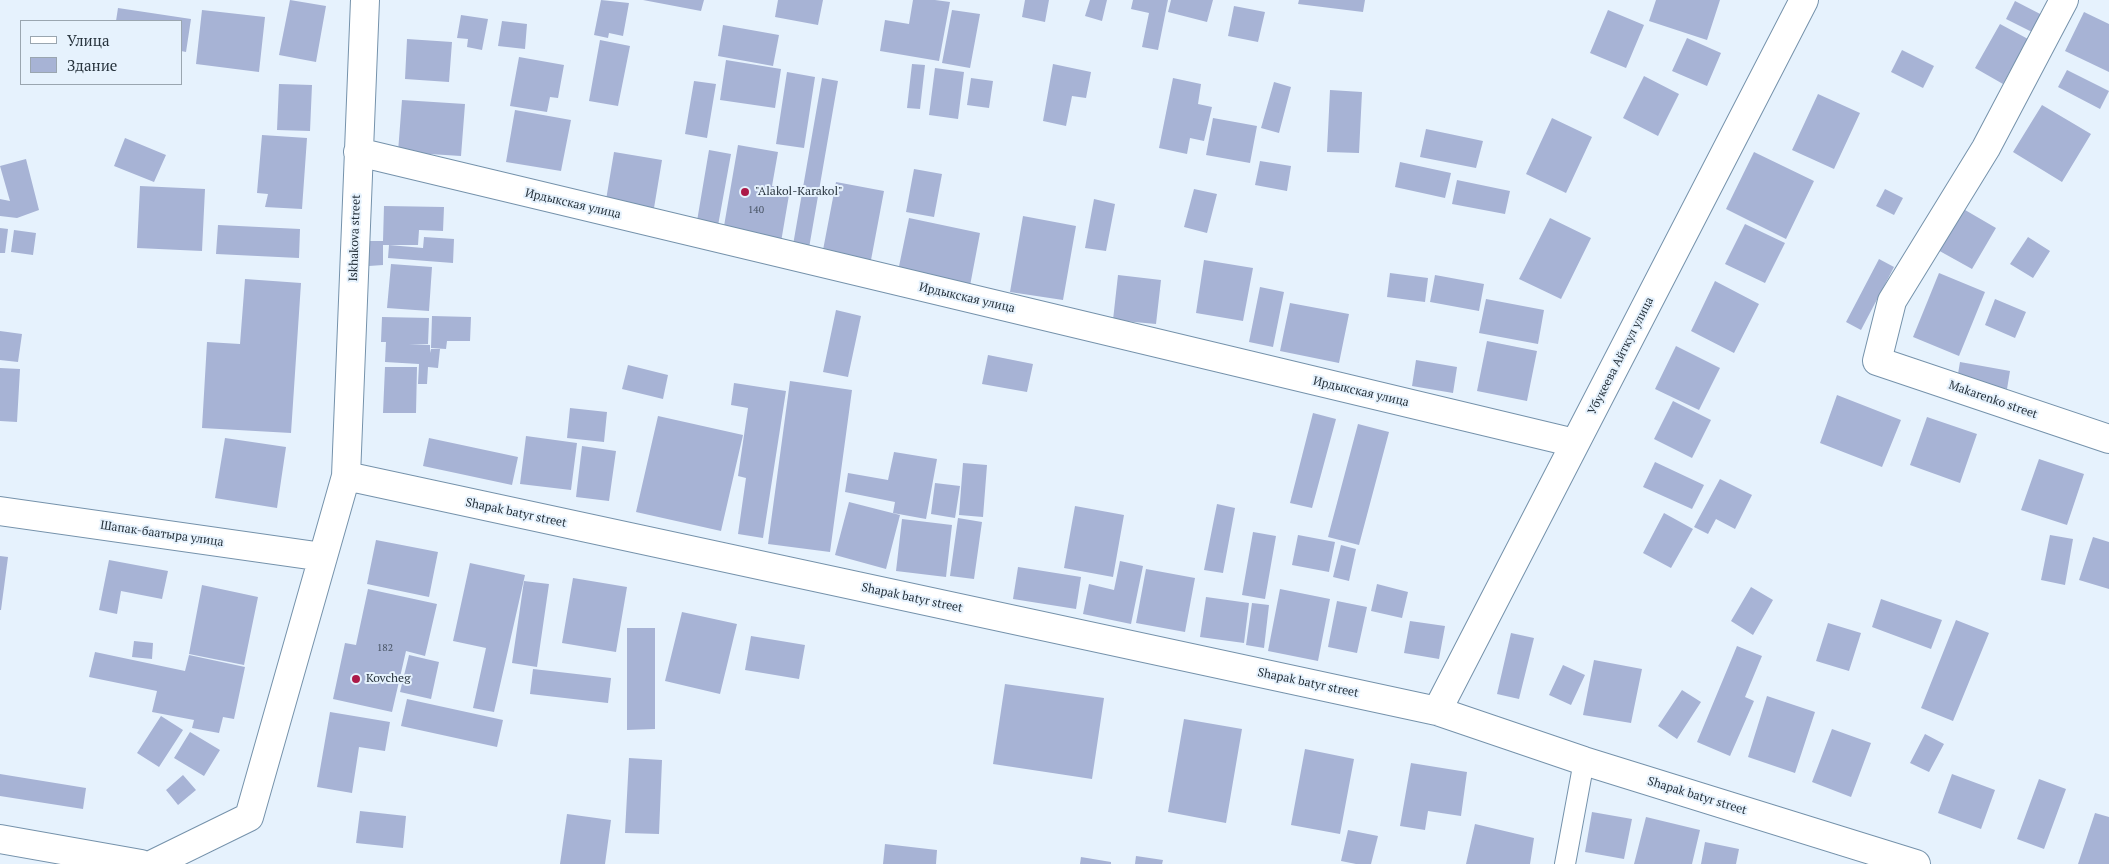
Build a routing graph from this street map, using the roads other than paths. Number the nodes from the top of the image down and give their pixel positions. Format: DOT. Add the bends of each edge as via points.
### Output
graph roads {
  1 [pos="365,0"];
  2 [pos="1804,0"];
  3 [pos="2064,0"];
  4 [pos="358,152"];
  5 [pos="2109,439"];
  6 [pos="1575,443"];
  7 [pos="346,476"];
  8 [pos="0,511"];
  9 [pos="323,557"];
  10 [pos="1437,711"];
  11 [pos="1584,761"];
  12 [pos="0,839"];
  13 [pos="141,864"];
  14 [pos="153,864"];
  15 [pos="1565,864"];
  16 [pos="1916,864"];
  1 -- 4 [label="street, Iskhakova street"];
  2 -- 6 [label="street, Убукеева Айткул улица"];
  3 -- 5 [label="street, Makarenko street" via="1986,148 1892,301 1877,361"];
  4 -- 6 [label="street, Ирдыкская улица"];
  4 -- 7 [label="street, Iskhakova street"];
  6 -- 10 [label="street, Убукеева Айткул улица"];
  7 -- 9 [label="street"];
  7 -- 10 [label="street, Shapak batyr street"];
  8 -- 9 [label="street, Шапак-баатыра улица"];
  9 -- 14 [label="street" via="249,817"];
  10 -- 11 [label="street, Shapak batyr street"];
  11 -- 15 [label="lane"];
  11 -- 16 [label="street, Shapak batyr street"];
  12 -- 13 [label="street"];
}
